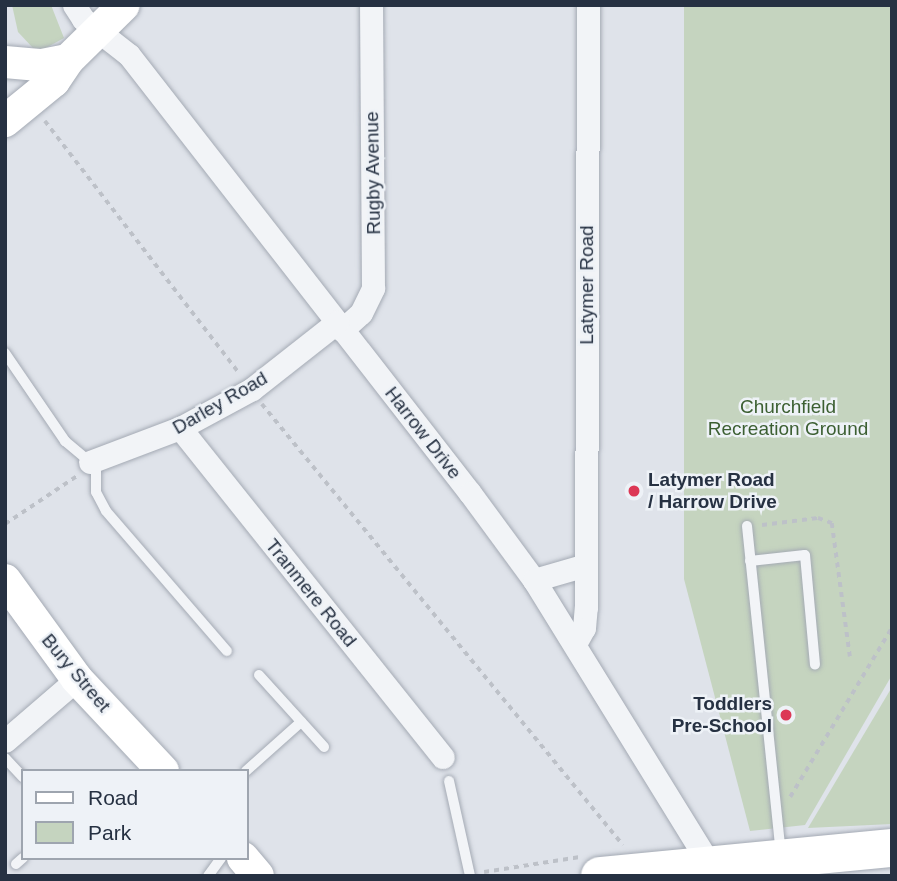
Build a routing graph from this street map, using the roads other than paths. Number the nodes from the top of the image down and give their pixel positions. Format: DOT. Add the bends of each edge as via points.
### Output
graph roads {
  1 [pos="74,5"];
  2 [pos="124,5"];
  3 [pos="371,5"];
  4 [pos="588,5"];
  5 [pos="101,31"];
  6 [pos="68,60"];
  7 [pos="5,62"];
  8 [pos="17,106"];
  9 [pos="339,326"];
  10 [pos="5,354"];
  11 [pos="180,428"];
  12 [pos="93,460"];
  13 [pos="747,526"];
  14 [pos="750,561"];
  15 [pos="586,565"];
  16 [pos="5,580"];
  17 [pos="534,580"];
  18 [pos="575,644"];
  19 [pos="227,651"];
  20 [pos="815,665"];
  21 [pos="259,675"];
  22 [pos="77,679"];
  23 [pos="301,722"];
  24 [pos="5,741"];
  25 [pos="324,747"];
  26 [pos="443,757"];
  27 [pos="5,758"];
  28 [pos="158,768"];
  29 [pos="248,769"];
  30 [pos="21,775"];
  31 [pos="449,781"];
  32 [pos="779,837"];
  33 [pos="892,848"];
  34 [pos="220,860"];
  35 [pos="224,860"];
  36 [pos="245,860"];
  37 [pos="708,862"];
  38 [pos="613,863"];
  39 [pos="208,876"];
  40 [pos="238,876"];
  41 [pos="258,876"];
  42 [pos="470,876"];
  1 -- 5 [label="street, Harrow Drive" via="83,19"];
  2 -- 5 [label="street"];
  3 -- 9 [label="street, Rugby Avenue" via="373,288 361,313"];
  4 -- 15 [label="street, Latymer Road"];
  5 -- 6 [label="street"];
  5 -- 9 [label="street, Harrow Drive" via="129,55"];
  6 -- 7 [label="street" via="42,65"];
  6 -- 8 [label="street" via="54,82"];
  9 -- 11 [label="street, Darley Road" via="252,388"];
  9 -- 17 [label="street, Harrow Drive"];
  10 -- 12 [label="lane" via="65,442"];
  11 -- 12 [label="street, Darley Road"];
  11 -- 26 [label="street, Tranmere Road"];
  12 -- 19 [label="lane" via="96,492 106,510"];
  13 -- 14 [label="lane"];
  14 -- 20 [label="lane" via="805,555"];
  14 -- 32 [label="lane"];
  15 -- 17 [label="street"];
  15 -- 18 [label="street, Latymer Road" via="584,628"];
  16 -- 22 [label="street, Bury Street"];
  17 -- 18 [label="street, Harrow Drive"];
  18 -- 37 [label="street, Harrow Drive"];
  21 -- 23 [label="lane"];
  22 -- 24 [label="street"];
  22 -- 28 [label="street, Bury Street"];
  23 -- 25 [label="lane"];
  23 -- 29 [label="lane"];
  27 -- 30 [label="lane"];
  31 -- 42 [label="lane"];
  32 -- 33 [label="highway"];
  32 -- 37 [label="highway"];
  34 -- 39 [label="lane"];
  35 -- 40 [label="street"];
  36 -- 41 [label="street"];
  37 -- 38 [label="highway"];
}
